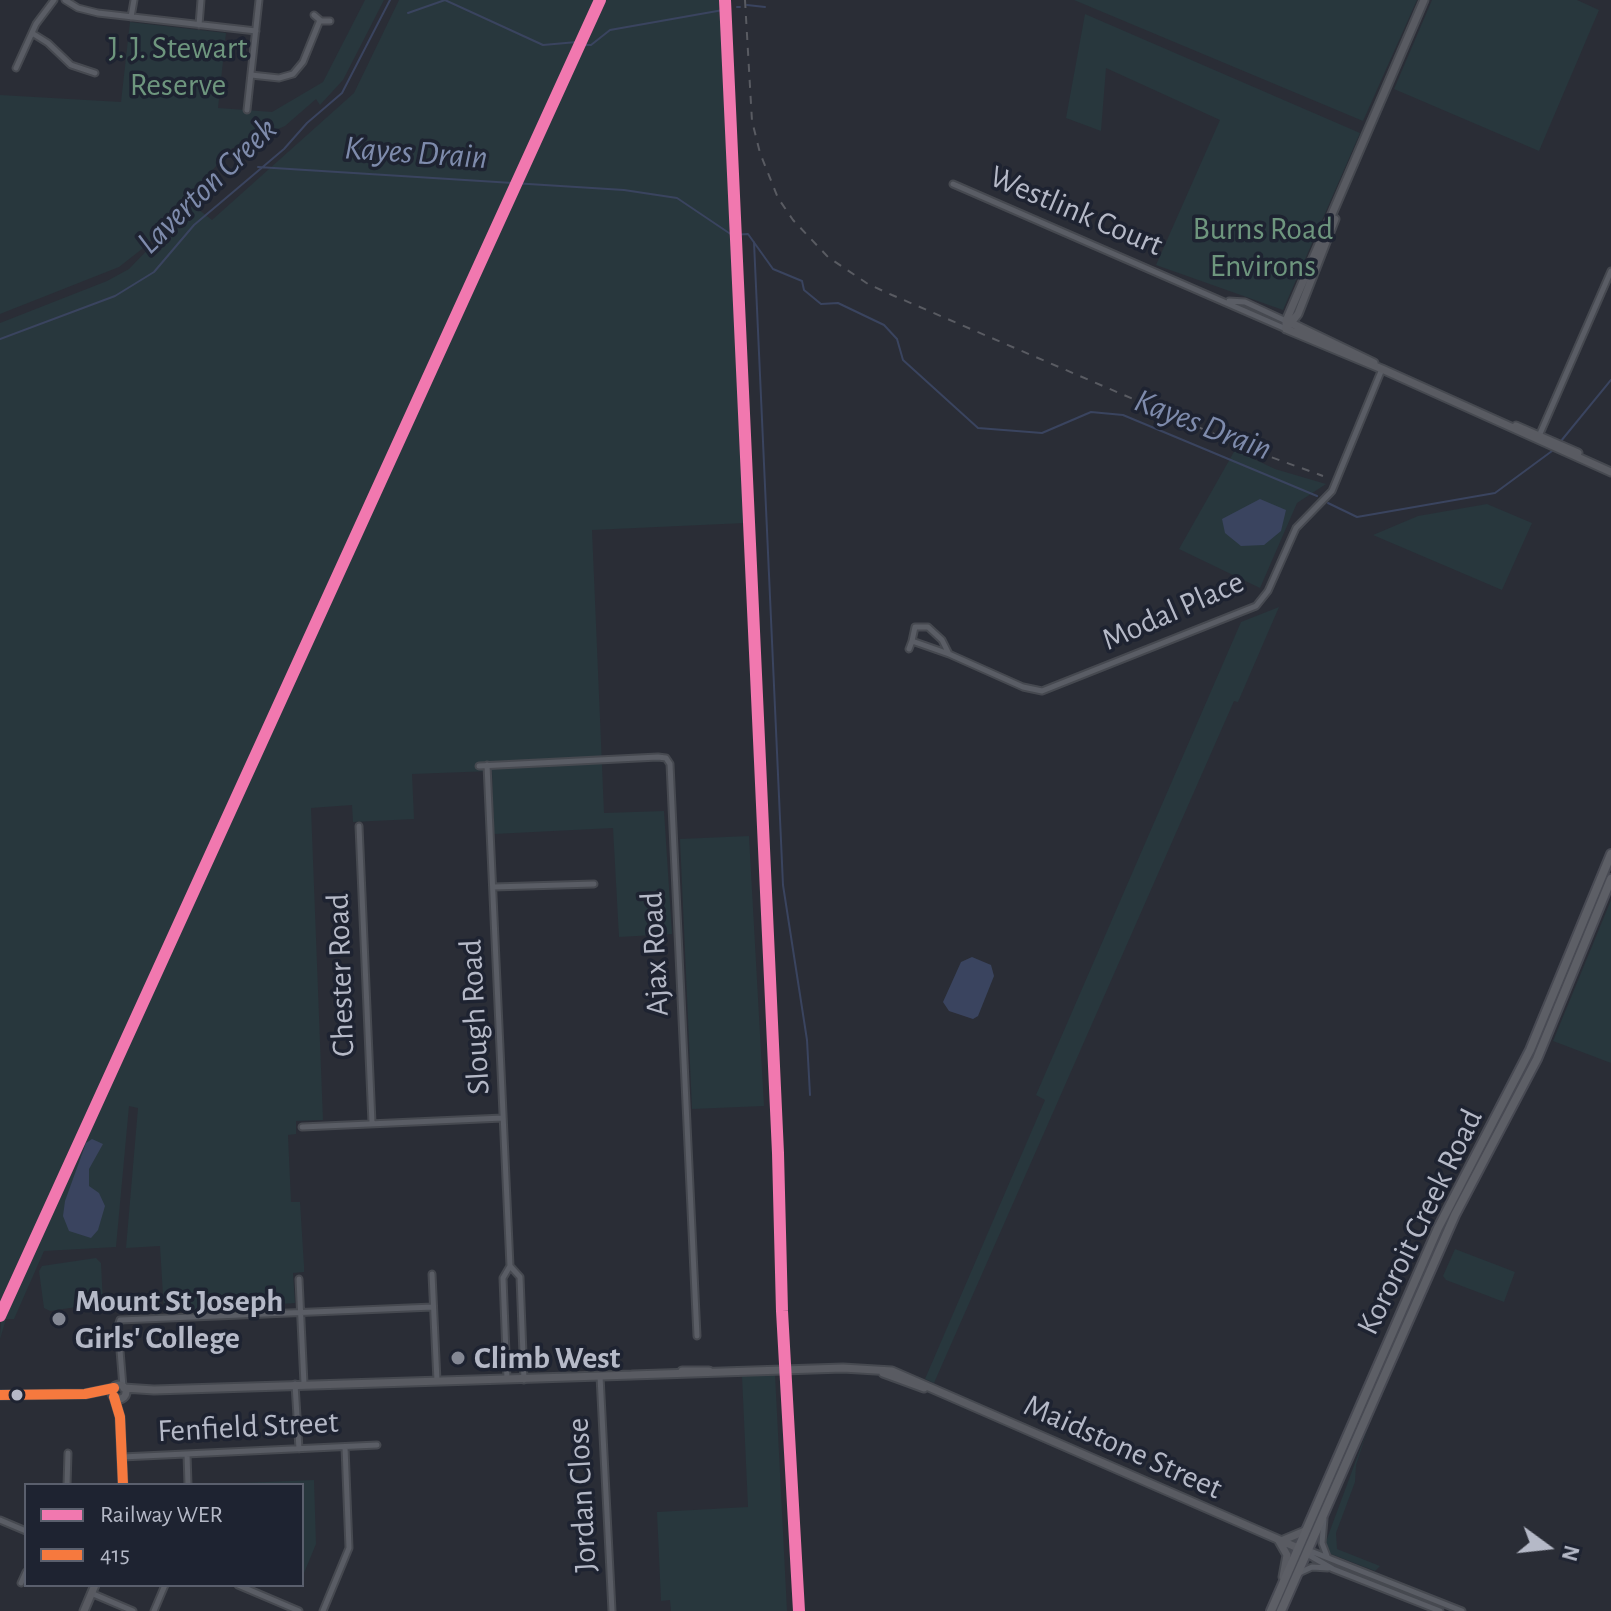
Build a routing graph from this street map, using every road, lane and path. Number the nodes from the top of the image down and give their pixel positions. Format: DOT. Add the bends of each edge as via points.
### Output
graph roads {
  1 [pos="54,0"];
  2 [pos="65,0"];
  3 [pos="134,0"];
  4 [pos="201,0"];
  5 [pos="259,0"];
  6 [pos="1424,0"];
  7 [pos="314,15"];
  8 [pos="131,17"];
  9 [pos="320,20"];
  10 [pos="330,21"];
  11 [pos="199,25"];
  12 [pos="256,31"];
  13 [pos="32,33"];
  14 [pos="16,68"];
  15 [pos="95,73"];
  16 [pos="251,75"];
  17 [pos="247,110"];
  18 [pos="953,184"];
  19 [pos="1611,271"];
  20 [pos="1288,325"];
  21 [pos="1382,369"];
  22 [pos="1538,438"];
  23 [pos="1611,470"];
  24 [pos="912,641"];
  25 [pos="909,649"];
  26 [pos="949,654"];
  27 [pos="487,765"];
  28 [pos="479,766"];
  29 [pos="359,826"];
  30 [pos="1611,854"];
  31 [pos="1611,879"];
  32 [pos="594,884"];
  33 [pos="493,887"];
  34 [pos="1545,1027"];
  35 [pos="503,1118"];
  36 [pos="372,1123"];
  37 [pos="302,1127"];
  38 [pos="510,1266"];
  39 [pos="432,1274"];
  40 [pos="299,1279"];
  41 [pos="433,1307"];
  42 [pos="301,1311"];
  43 [pos="697,1336"];
  44 [pos="600,1376"];
  45 [pos="507,1380"];
  46 [pos="524,1380"];
  47 [pos="437,1381"];
  48 [pos="300,1384"];
  49 [pos="1372,1390"];
  50 [pos="119,1392"];
  51 [pos="0,1398"];
  52 [pos="377,1445"];
  53 [pos="345,1447"];
  54 [pos="299,1449"];
  55 [pos="68,1453"];
  56 [pos="187,1454"];
  57 [pos="122,1457"];
  58 [pos="67,1483"];
  59 [pos="123,1483"];
  60 [pos="188,1483"];
  61 [pos="1325,1510"];
  62 [pos="0,1520"];
  63 [pos="24,1530"];
  64 [pos="1305,1531"];
  65 [pos="1279,1541"];
  66 [pos="1304,1551"];
  67 [pos="1330,1559"];
  68 [pos="1333,1569"];
  69 [pos="1297,1574"];
  70 [pos="24,1576"];
  71 [pos="1381,1579"];
  72 [pos="21,1583"];
  73 [pos="164,1587"];
  74 [pos="243,1587"];
  75 [pos="1378,1587"];
  76 [pos="93,1589"];
  77 [pos="1280,1591"];
  78 [pos="1459,1610"];
  79 [pos="84,1611"];
  80 [pos="133,1611"];
  81 [pos="154,1611"];
  82 [pos="299,1611"];
  83 [pos="323,1611"];
  84 [pos="612,1611"];
  85 [pos="1271,1611"];
  86 [pos="1281,1611"];
  87 [pos="1440,1611"];
  1 -- 13 [label="street"];
  2 -- 8 [label="street" via="86,11"];
  3 -- 8 [label="street"];
  4 -- 11 [label="street"];
  5 -- 12 [label="street"];
  6 -- 20 [label="main road"];
  7 -- 9 [label="street"];
  8 -- 11 [label="street"];
  9 -- 10 [label="street"];
  9 -- 16 [label="street" via="293,74"];
  11 -- 12 [label="street"];
  12 -- 16 [label="street"];
  13 -- 14 [label="street"];
  13 -- 15 [label="street" via="71,65"];
  16 -- 17 [label="street"];
  18 -- 20 [label="street, Westlink Court"];
  19 -- 22 [label="street"];
  20 -- 21 [label="main road"];
  21 -- 22 [label="main road"];
  21 -- 26 [label="street, Modal Place" via="1332,491 1293,532 1268,591 1256,606 1042,691"];
  22 -- 23 [label="main road"];
  24 -- 25 [label="street"];
  24 -- 26 [label="street, Modal Place"];
  24 -- 26 [label="street, Modal Place" via="915,627 928,627"];
  27 -- 28 [label="street, Ajax Road"];
  27 -- 33 [label="street, Slough Road"];
  27 -- 43 [label="street, Ajax Road" via="658,757 669,762"];
  29 -- 36 [label="street, Chester Road"];
  30 -- 34 [label="main road, Kororoit Creek Road"];
  31 -- 34 [label="main road, Kororoit Creek Road"];
  32 -- 33 [label="street"];
  33 -- 35 [label="street, Slough Road"];
  34 -- 49 [label="main road, Kororoit Creek Road" via="1451,1201"];
  35 -- 36 [label="street"];
  35 -- 38 [label="street, Slough Road"];
  36 -- 37 [label="street"];
  38 -- 45 [label="street, Slough Road" via="503,1278"];
  38 -- 46 [label="street, Slough Road" via="520,1277"];
  39 -- 41 [label="street"];
  40 -- 42 [label="street"];
  41 -- 42 [label="street"];
  41 -- 47 [label="street"];
  42 -- 48 [label="street"];
  42 -- 50 [label="street" via="119,1321"];
  44 -- 46 [label="main road, Maidstone Street"];
  44 -- 65 [label="main road, Maidstone Street" via="858,1369 883,1373"];
  44 -- 84 [label="street, Jordan Close"];
  45 -- 46 [label="main road, Maidstone Street"];
  45 -- 47 [label="main road, Maidstone Street"];
  47 -- 48 [label="main road, Maidstone Street"];
  48 -- 50 [label="main road, Maidstone Street"];
  48 -- 54 [label="street"];
  49 -- 61 [label="main road, Kororoit Creek Road"];
  49 -- 64 [label="main road, Kororoit Creek Road"];
  50 -- 51 [label="main road, Maidstone Street"];
  50 -- 57 [label="main road"];
  52 -- 53 [label="street, Fenfield Street"];
  53 -- 54 [label="street, Fenfield Street"];
  53 -- 83 [label="street" via="349,1548"];
  54 -- 56 [label="street, Fenfield Street"];
  55 -- 58 [label="street"];
  56 -- 57 [label="street, Fenfield Street"];
  56 -- 60 [label="street"];
  57 -- 59 [label="main road"];
  61 -- 66 [label="main road, Kororoit Creek Road"];
  61 -- 67 [label="street" via="1322,1543"];
  62 -- 63 [label="street"];
  64 -- 65 [label="main road"];
  64 -- 66 [label="main road, Kororoit Creek Road"];
  65 -- 66 [label="main road, Maidstone Street"];
  65 -- 77 [label="main road" via="1287,1555"];
  66 -- 67 [label="street"];
  66 -- 68 [label="street"];
  66 -- 69 [label="main road, Kororoit Creek Road"];
  66 -- 77 [label="main road, Kororoit Creek Road"];
  67 -- 71 [label="street"];
  68 -- 69 [label="street" via="1312,1567"];
  68 -- 75 [label="street"];
  69 -- 86 [label="main road, Kororoit Creek Road"];
  70 -- 72 [label="street"];
  71 -- 75 [label="street"];
  71 -- 78 [label="street"];
  73 -- 81 [label="street"];
  74 -- 82 [label="street"];
  75 -- 87 [label="street"];
  76 -- 79 [label="main road"];
  76 -- 80 [label="street"];
  77 -- 85 [label="main road, Kororoit Creek Road"];
}
